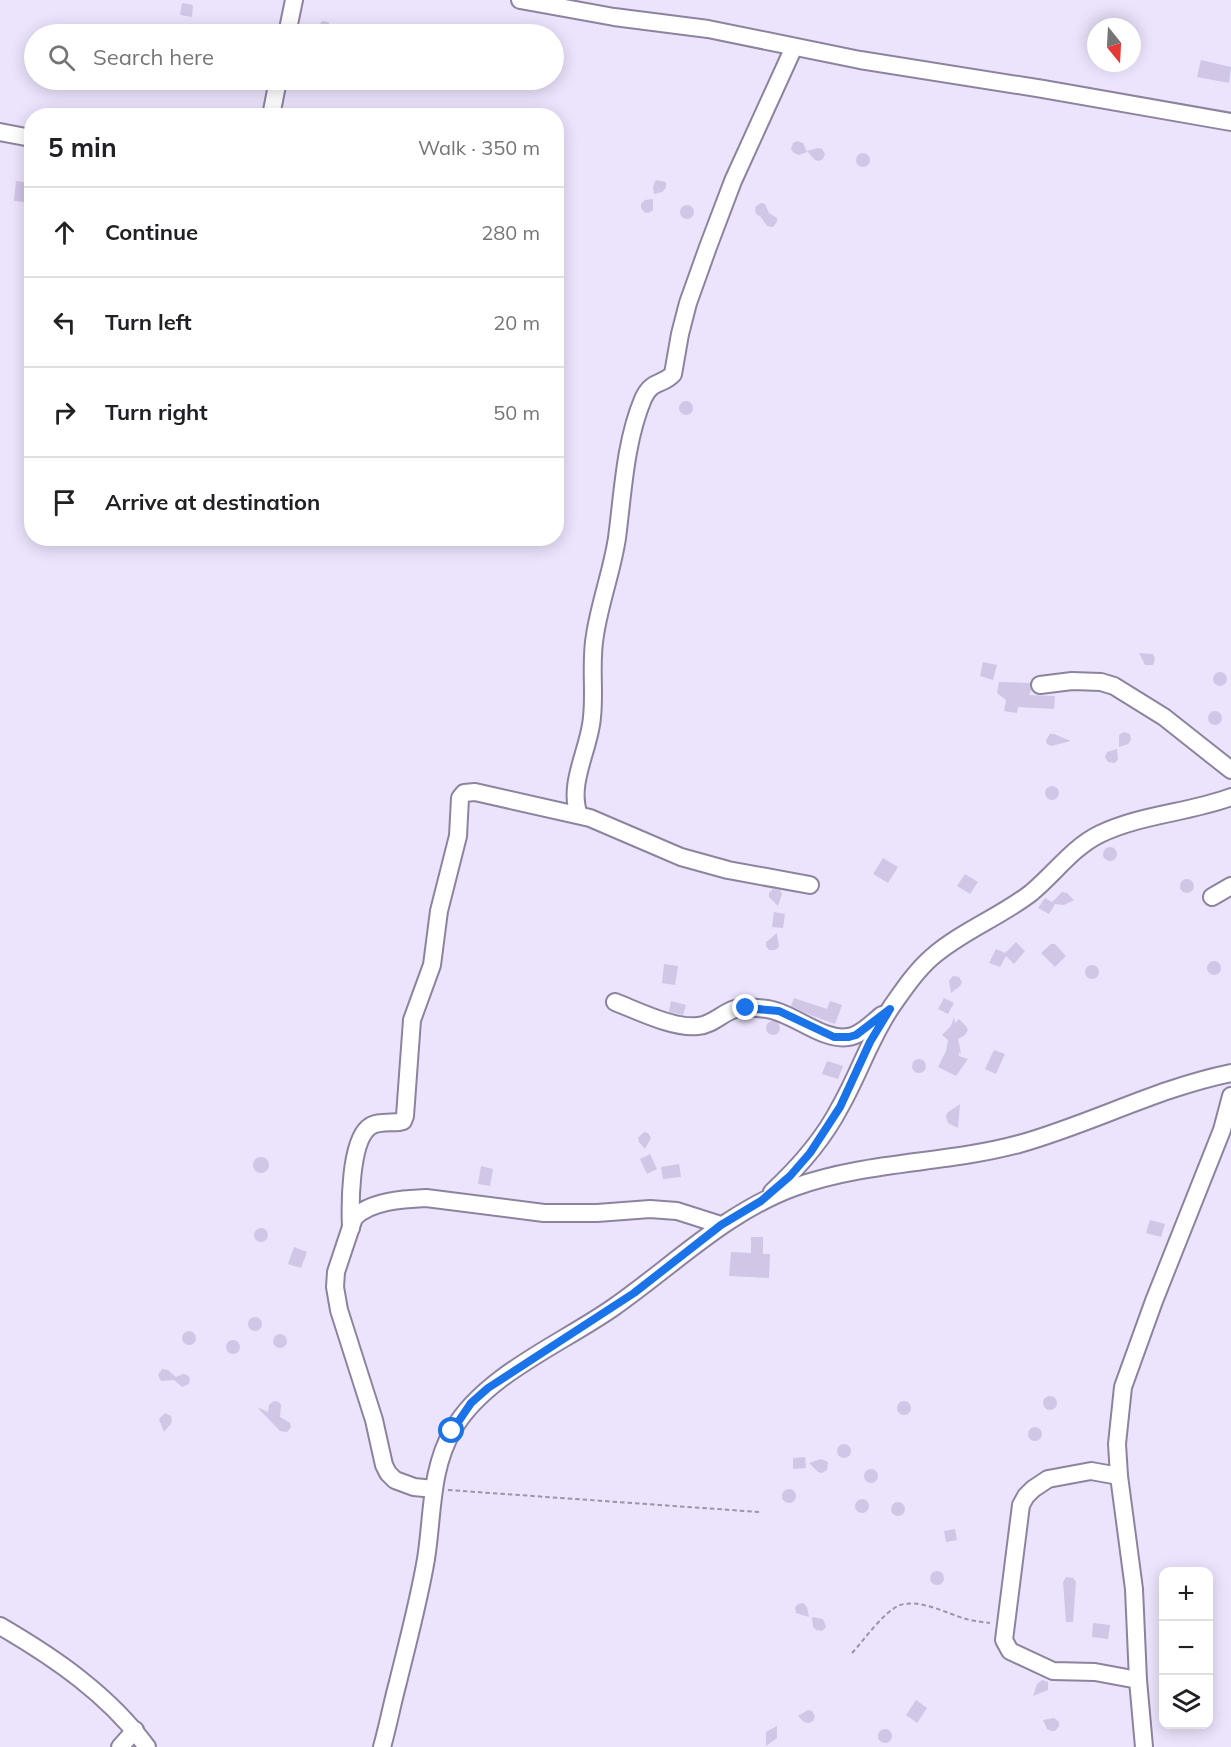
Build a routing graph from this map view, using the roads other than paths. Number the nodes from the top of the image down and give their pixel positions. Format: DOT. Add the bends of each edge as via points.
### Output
graph roads {
  1 [pos="294,0"];
  2 [pos="520,0"];
  3 [pos="289,24"];
  4 [pos="794,47"];
  5 [pos="276,90"];
  6 [pos="273,108"];
  7 [pos="1231,122"];
  8 [pos="0,132"];
  9 [pos="24,137"];
  10 [pos="1040,685"];
  11 [pos="1231,770"];
  12 [pos="1231,797"];
  13 [pos="579,815"];
  14 [pos="810,885"];
  15 [pos="1231,886"];
  16 [pos="1212,897"];
  17 [pos="615,1002"];
  18 [pos="890,1009"];
  19 [pos="1231,1073"];
  20 [pos="1231,1096"];
  21 [pos="761,1201"];
  22 [pos="721,1225"];
  23 [pos="351,1228"];
  24 [pos="1119,1476"];
  25 [pos="434,1489"];
  26 [pos="0,1626"];
  27 [pos="1138,1680"];
  28 [pos="135,1730"];
  29 [pos="120,1747"];
  30 [pos="147,1747"];
  31 [pos="382,1747"];
  32 [pos="1144,1747"];
  1 -- 3 [label="street"];
  2 -- 4 [label="street" via="708,29"];
  4 -- 7 [label="street"];
  4 -- 13 [label="street" via="733,181 708,247 688,303 673,374 649,389 638,415 626,466 614,558 594,637 592,717 575,803"];
  5 -- 6 [label="street"];
  8 -- 9 [label="street"];
  10 -- 11 [label="street" via="1072,681 1114,686 1164,717"];
  12 -- 18 [label="street" via="1143,819 1098,835 1029,894 932,957"];
  13 -- 14 [label="street" via="681,857"];
  13 -- 23 [label="street" via="475,792 460,798 458,836 439,911 432,965 412,1020 405,1116 403,1121 375,1124 361,1136 351,1179"];
  15 -- 16 [label="street"];
  17 -- 18 [label="street" via="679,1025 697,1026 735,1010 779,1011 834,1037 856,1035"];
  18 -- 21 [label="street" via="840,1107 810,1153"];
  19 -- 21 [label="street" via="1177,1086 1021,1143 947,1159 856,1170"];
  20 -- 24 [label="street" via="1222,1130 1123,1387 1117,1444"];
  21 -- 22 [label="street"];
  22 -- 23 [label="street" via="677,1211 544,1213 407,1198 364,1210 354,1218"];
  22 -- 25 [label="street" via="634,1293 471,1403 444,1448"];
  23 -- 25 [label="street" via="335,1287 384,1465 395,1480"];
  24 -- 27 [label="street" via="1134,1589"];
  24 -- 27 [label="street" via="1091,1471 1048,1479 1026,1496 1021,1505 1004,1640 1010,1651 1053,1671 1095,1671"];
  25 -- 31 [label="street" via="426,1560"];
  26 -- 28 [label="street" via="62,1665"];
  27 -- 32 [label="street"];
  28 -- 29 [label="street"];
  28 -- 30 [label="street"];
}
